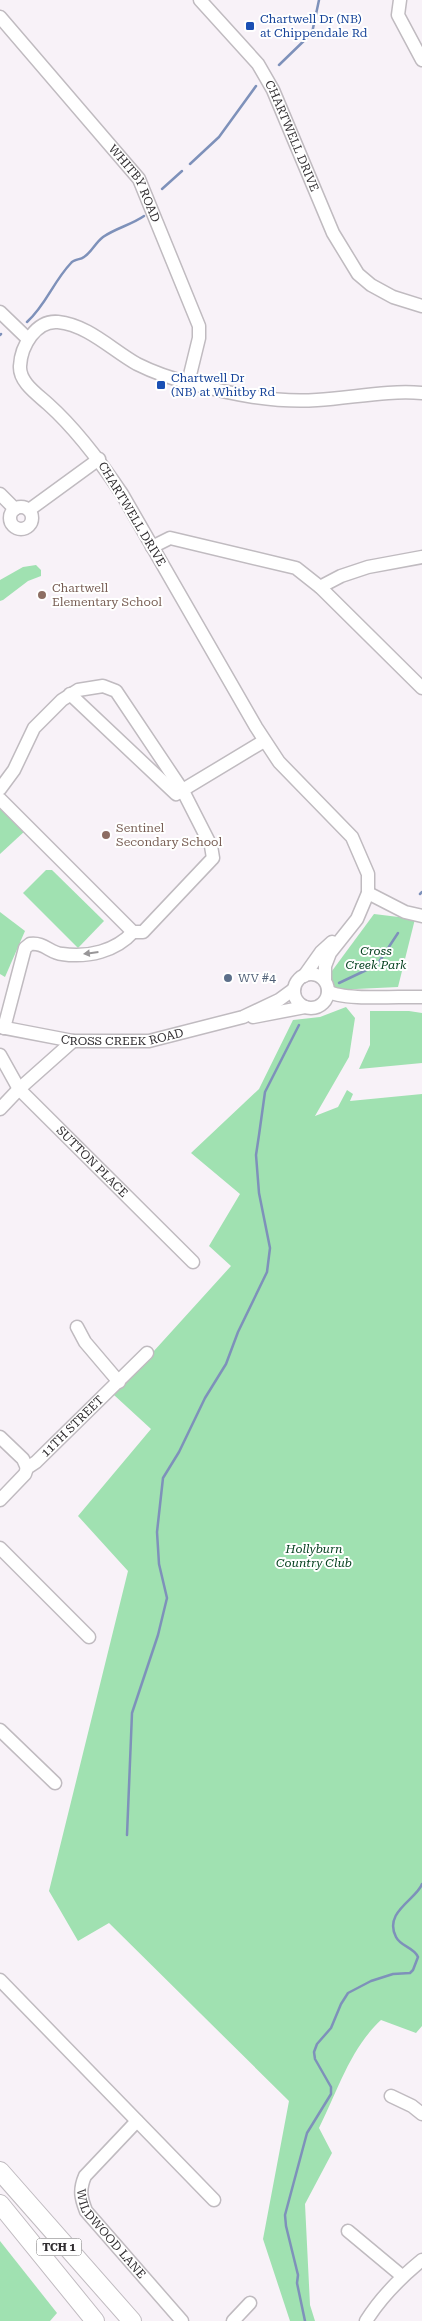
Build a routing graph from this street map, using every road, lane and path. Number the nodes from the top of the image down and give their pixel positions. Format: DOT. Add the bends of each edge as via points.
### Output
graph roads {
  1 [pos="200,0"];
  2 [pos="400,0"];
  3 [pos="0,17"];
  4 [pos="422,60"];
  5 [pos="422,306"];
  6 [pos="0,312"];
  7 [pos="28,339"];
  8 [pos="188,383"];
  9 [pos="422,393"];
  10 [pos="99,459"];
  11 [pos="0,494"];
  12 [pos="15,509"];
  13 [pos="29,510"];
  14 [pos="152,547"];
  15 [pos="422,556"];
  16 [pos="320,587"];
  17 [pos="422,688"];
  18 [pos="70,694"];
  19 [pos="264,741"];
  20 [pos="0,788"];
  21 [pos="183,791"];
  22 [pos="0,799"];
  23 [pos="368,894"];
  24 [pos="422,916"];
  25 [pos="134,932"];
  26 [pos="346,932"];
  27 [pos="304,976"];
  28 [pos="327,986"];
  29 [pos="294,989"];
  30 [pos="350,997"];
  31 [pos="422,997"];
  32 [pos="321,1005"];
  33 [pos="305,1007"];
  34 [pos="242,1017"];
  35 [pos="2,1027"];
  36 [pos="73,1042"];
  37 [pos="0,1055"];
  38 [pos="19,1089"];
  39 [pos="0,1109"];
  40 [pos="193,1262"];
  41 [pos="77,1327"];
  42 [pos="146,1354"];
  43 [pos="119,1382"];
  44 [pos="0,1437"];
  45 [pos="27,1468"];
  46 [pos="0,1500"];
  47 [pos="0,1548"];
  48 [pos="90,1637"];
  49 [pos="0,1730"];
  50 [pos="55,1783"];
  51 [pos="0,1980"];
  52 [pos="391,2096"];
  53 [pos="422,2114"];
  54 [pos="137,2121"];
  55 [pos="0,2172"];
  56 [pos="214,2200"];
  57 [pos="5,2209"];
  58 [pos="348,2231"];
  59 [pos="422,2260"];
  60 [pos="402,2276"];
  61 [pos="250,2304"];
  62 [pos="79,2321"];
  63 [pos="95,2321"];
  64 [pos="119,2321"];
  65 [pos="132,2321"];
  66 [pos="182,2321"];
  67 [pos="233,2321"];
  68 [pos="366,2321"];
  1 -- 5 [label="street, CHARTWELL DRIVE" via="258,64 273,90 333,233 358,274 393,297"];
  2 -- 4 [label="street" via="398,15"];
  3 -- 8 [label="street, WHITBY ROAD" via="139,179 199,326"];
  6 -- 7 [label="street"];
  7 -- 8 [label="street" via="38,328 56,322 79,327 138,364"];
  7 -- 10 [label="street, CHARTWELL DRIVE" via="20,367 23,378"];
  8 -- 9 [label="street" via="269,400 315,401 403,391"];
  10 -- 13 [label="street"];
  10 -- 14 [label="street, CHARTWELL DRIVE"];
  11 -- 12 [label="street"];
  12 -- 13 [label="street"];
  12 -- 13 [label="street" via="10,518 12,525 19,529 26,529 31,524"];
  14 -- 16 [label="street" via="170,538 194,542 296,568"];
  14 -- 19 [label="street, CHARTWELL DRIVE"];
  15 -- 16 [label="street" via="368,567"];
  16 -- 17 [label="street"];
  18 -- 20 [label="street" via="34,728 14,770"];
  18 -- 21 [label="street" via="172,793"];
  18 -- 21 [label="street" via="103,686 116,691"];
  19 -- 21 [label="street"];
  19 -- 23 [label="street, CHARTWELL DRIVE" via="279,762 352,837 368,874"];
  21 -- 25 [label="street" via="211,846 213,858 143,932"];
  22 -- 25 [label="street"];
  23 -- 24 [label="street" via="405,912"];
  23 -- 26 [label="street" via="357,919"];
  25 -- 35 [label="street, one-way" via="116,946 87,954 60,954 40,944 30,944 25,948"];
  26 -- 27 [label="street" via="321,952"];
  26 -- 28 [label="street" via="325,966"];
  27 -- 28 [label="street" via="315,974"];
  27 -- 29 [label="street"];
  28 -- 30 [label="street" via="333,994"];
  28 -- 32 [label="street" via="325,1001"];
  29 -- 33 [label="street" via="297,1000"];
  29 -- 34 [label="street, CROSS CREEK ROAD" via="279,1000"];
  30 -- 31 [label="street"];
  30 -- 32 [label="street"];
  32 -- 33 [label="street"];
  33 -- 34 [label="street, CROSS CREEK ROAD"];
  34 -- 36 [label="street, CROSS CREEK ROAD" via="149,1041"];
  35 -- 36 [label="street, CROSS CREEK ROAD"];
  36 -- 38 [label="street"];
  37 -- 38 [label="street, SUTTON PLACE"];
  38 -- 39 [label="street"];
  38 -- 40 [label="street, SUTTON PLACE"];
  41 -- 43 [label="street" via="85,1342"];
  42 -- 43 [label="street, 11TH STREET"];
  43 -- 45 [label="street, 11TH STREET"];
  44 -- 45 [label="street" via="23,1459"];
  45 -- 46 [label="street, 11TH STREET"];
  47 -- 48 [label="street"];
  49 -- 50 [label="street"];
  51 -- 54 [label="street"];
  52 -- 53 [label="street"];
  54 -- 56 [label="street"];
  54 -- 66 [label="street, WILDWOOD LANE" via="85,2176 80,2187 81,2198 86,2211"];
  55 -- 64 [label="highway, TCH 1"];
  55 -- 65 [label="highway"];
  57 -- 62 [label="highway"];
  57 -- 63 [label="highway, TCH 1"];
  58 -- 60 [label="street"];
  59 -- 60 [label="street"];
  60 -- 68 [label="street"];
  61 -- 67 [label="street"];
}
